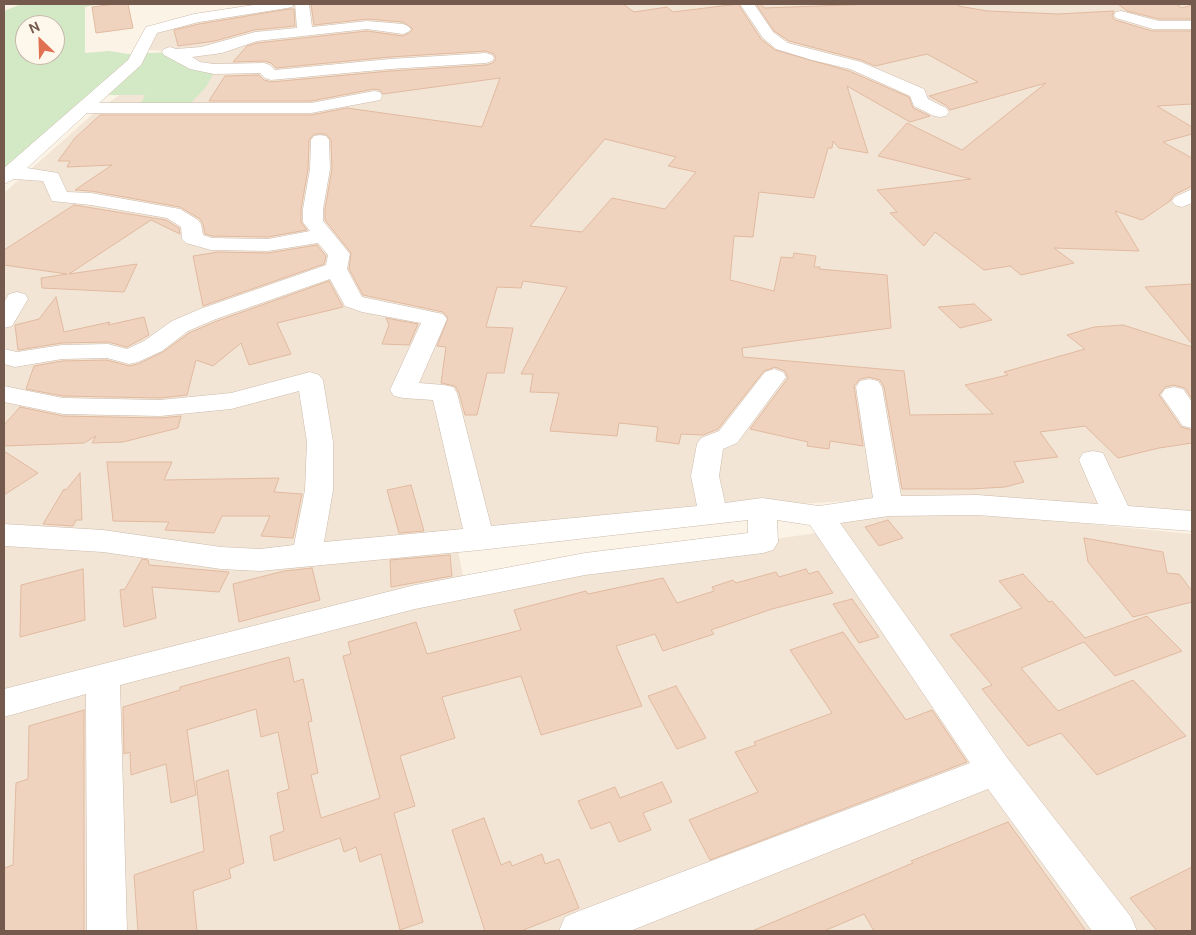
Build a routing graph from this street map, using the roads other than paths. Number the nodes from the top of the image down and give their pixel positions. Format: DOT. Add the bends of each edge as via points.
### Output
graph roads {
  1 [pos="287,4"];
  2 [pos="302,4"];
  3 [pos="747,4"];
  4 [pos="1120,16"];
  5 [pos="1192,25"];
  6 [pos="403,29"];
  7 [pos="305,32"];
  8 [pos="170,52"];
  9 [pos="139,53"];
  10 [pos="486,58"];
  11 [pos="374,96"];
  12 [pos="81,108"];
  13 [pos="940,112"];
  14 [pos="320,140"];
  15 [pos="7,175"];
  16 [pos="325,235"];
  17 [pos="336,269"];
  18 [pos="17,299"];
  19 [pos="4,321"];
  20 [pos="4,356"];
  21 [pos="774,377"];
  22 [pos="869,387"];
  23 [pos="4,394"];
  24 [pos="1174,395"];
  25 [pos="1192,420"];
  26 [pos="1092,460"];
  27 [pos="889,506"];
  28 [pos="762,508"];
  29 [pos="1117,514"];
  30 [pos="713,515"];
  31 [pos="819,516"];
  32 [pos="1192,521"];
  33 [pos="4,535"];
  34 [pos="480,538"];
  35 [pos="307,556"];
  36 [pos="103,676"];
  37 [pos="4,703"];
  38 [pos="995,770"];
  39 [pos="108,931"];
  40 [pos="579,931"];
  41 [pos="1117,931"];
  1 -- 9 [label="street" via="166,25 151,30"];
  2 -- 7 [label="street"];
  3 -- 13 [label="street" via="768,35 782,46 855,66 918,93 920,102"];
  4 -- 5 [label="street" via="1158,26"];
  6 -- 7 [label="street" via="367,25"];
  7 -- 8 [label="street" via="255,37 201,52"];
  8 -- 9 [label="street"];
  8 -- 10 [label="street" via="196,66 264,68 271,75"];
  9 -- 12 [label="street" via="134,62"];
  11 -- 12 [label="street" via="303,108"];
  12 -- 15 [label="street"];
  14 -- 16 [label="street" via="320,169 313,209 314,222"];
  15 -- 16 [label="street" via="51,177 59,197 91,199 173,214 191,224 193,239 211,244 268,245"];
  16 -- 17 [label="street" via="339,254"];
  17 -- 20 [label="street" via="208,314 180,326 153,346 129,357 108,351 62,352 15,360"];
  17 -- 34 [label="street" via="353,301 434,319 403,390 444,392"];
  18 -- 19 [label="street"];
  21 -- 30 [label="street" via="728,437 710,444 705,476"];
  22 -- 27 [label="street"];
  23 -- 35 [label="street" via="63,406 160,408 231,402 310,380 320,442 319,490"];
  24 -- 25 [label="street"];
  26 -- 29 [label="street"];
  27 -- 29 [label="street" via="977,505"];
  27 -- 31 [label="street"];
  28 -- 30 [label="street"];
  28 -- 31 [label="street"];
  28 -- 36 [label="street" via="762,542 585,564 415,596"];
  29 -- 32 [label="street"];
  30 -- 34 [label="street"];
  31 -- 38 [label="street"];
  33 -- 35 [label="street" via="102,541 221,558 260,560"];
  34 -- 35 [label="street"];
  36 -- 37 [label="street"];
  36 -- 39 [label="street"];
  38 -- 40 [label="street"];
  38 -- 41 [label="street"];
}
